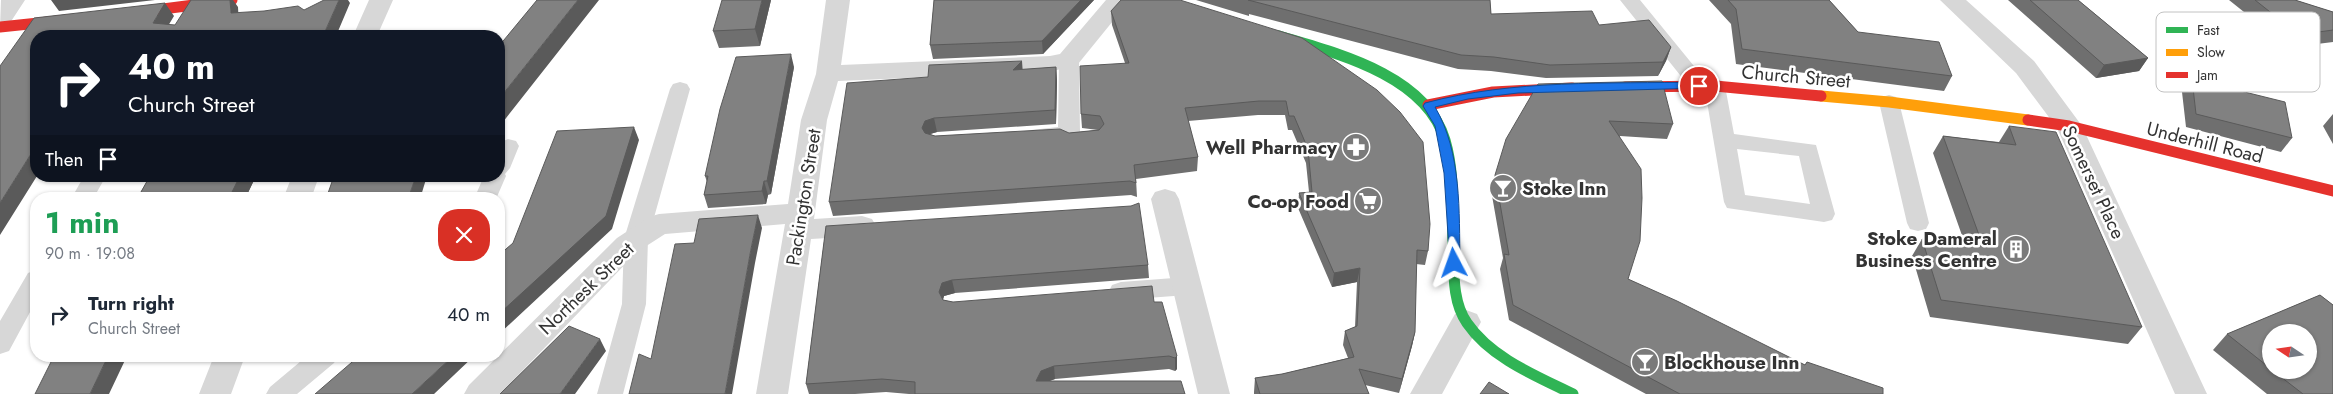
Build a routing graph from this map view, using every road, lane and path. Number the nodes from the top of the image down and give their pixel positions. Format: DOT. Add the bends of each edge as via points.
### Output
graph roads {
  1 [pos="12,0"];
  2 [pos="232,0"];
  3 [pos="381,0"];
  4 [pos="838,0"];
  5 [pos="1118,0"];
  6 [pos="1630,0"];
  7 [pos="1952,0"];
  8 [pos="191,6"];
  9 [pos="124,14"];
  10 [pos="76,19"];
  11 [pos="0,21"];
  12 [pos="0,27"];
  13 [pos="178,29"];
  14 [pos="368,30"];
  15 [pos="1268,33"];
  16 [pos="1069,59"];
  17 [pos="828,74"];
  18 [pos="1707,86"];
  19 [pos="1613,87"];
  20 [pos="1585,88"];
  21 [pos="680,90"];
  22 [pos="1889,102"];
  23 [pos="1428,106"];
  24 [pos="2069,126"];
  25 [pos="1069,133"];
  26 [pos="1022,136"];
  27 [pos="1092,137"];
  28 [pos="1725,140"];
  29 [pos="508,146"];
  30 [pos="505,153"];
  31 [pos="2333,191"];
  32 [pos="1165,199"];
  33 [pos="800,222"];
  34 [pos="1918,223"];
  35 [pos="886,224"];
  36 [pos="636,239"];
  37 [pos="1187,286"];
  38 [pos="30,291"];
  39 [pos="1100,292"];
  40 [pos="1466,322"];
  41 [pos="0,344"];
  42 [pos="227,362"];
  43 [pos="318,362"];
  44 [pos="214,394"];
  45 [pos="279,394"];
  46 [pos="480,394"];
  47 [pos="610,394"];
  48 [pos="772,394"];
  49 [pos="1214,394"];
  50 [pos="1426,394"];
  51 [pos="1573,394"];
  52 [pos="2191,394"];
  1 -- 11 [label="street"];
  2 -- 8 [label="street"];
  3 -- 14 [label="street"];
  4 -- 17 [label="street, Packington Street"];
  5 -- 16 [label="street"];
  6 -- 18 [label="lane"];
  7 -- 24 [label="street, Somerset Place" via="2026,67"];
  8 -- 9 [label="street"];
  8 -- 13 [label="lane"];
  10 -- 12 [label="street"];
  15 -- 23 [label="street" via="1356,62 1404,87"];
  16 -- 17 [label="street" via="1050,64"];
  16 -- 25 [label="lane"];
  17 -- 33 [label="street, Packington Street" via="814,120"];
  18 -- 19 [label="street, Church Street"];
  18 -- 22 [label="street, Church Street"];
  18 -- 28 [label="lane"];
  20 -- 23 [label="street" via="1493,92"];
  21 -- 36 [label="lane"];
  22 -- 24 [label="street, Church Street"];
  22 -- 34 [label="lane"];
  23 -- 40 [label="street" via="1440,126 1450,173 1452,248"];
  24 -- 31 [label="street, Underhill Road"];
  24 -- 52 [label="street, Somerset Place"];
  25 -- 26 [label="lane"];
  25 -- 27 [label="lane" via="1070,138"];
  28 -- 28 [label="lane" via="1735,202 1824,214 1808,150"];
  29 -- 30 [label="lane"];
  32 -- 37 [label="street"];
  33 -- 35 [label="street, Northesk Street"];
  33 -- 36 [label="street, Northesk Street" via="659,224"];
  33 -- 48 [label="street, Packington Street"];
  36 -- 46 [label="street, Northesk Street"];
  36 -- 47 [label="lane" via="634,304"];
  37 -- 39 [label="lane"];
  37 -- 49 [label="street"];
  38 -- 41 [label="lane"];
  40 -- 50 [label="street"];
  40 -- 51 [label="street" via="1506,359"];
  42 -- 44 [label="street"];
  43 -- 45 [label="lane"];
}
